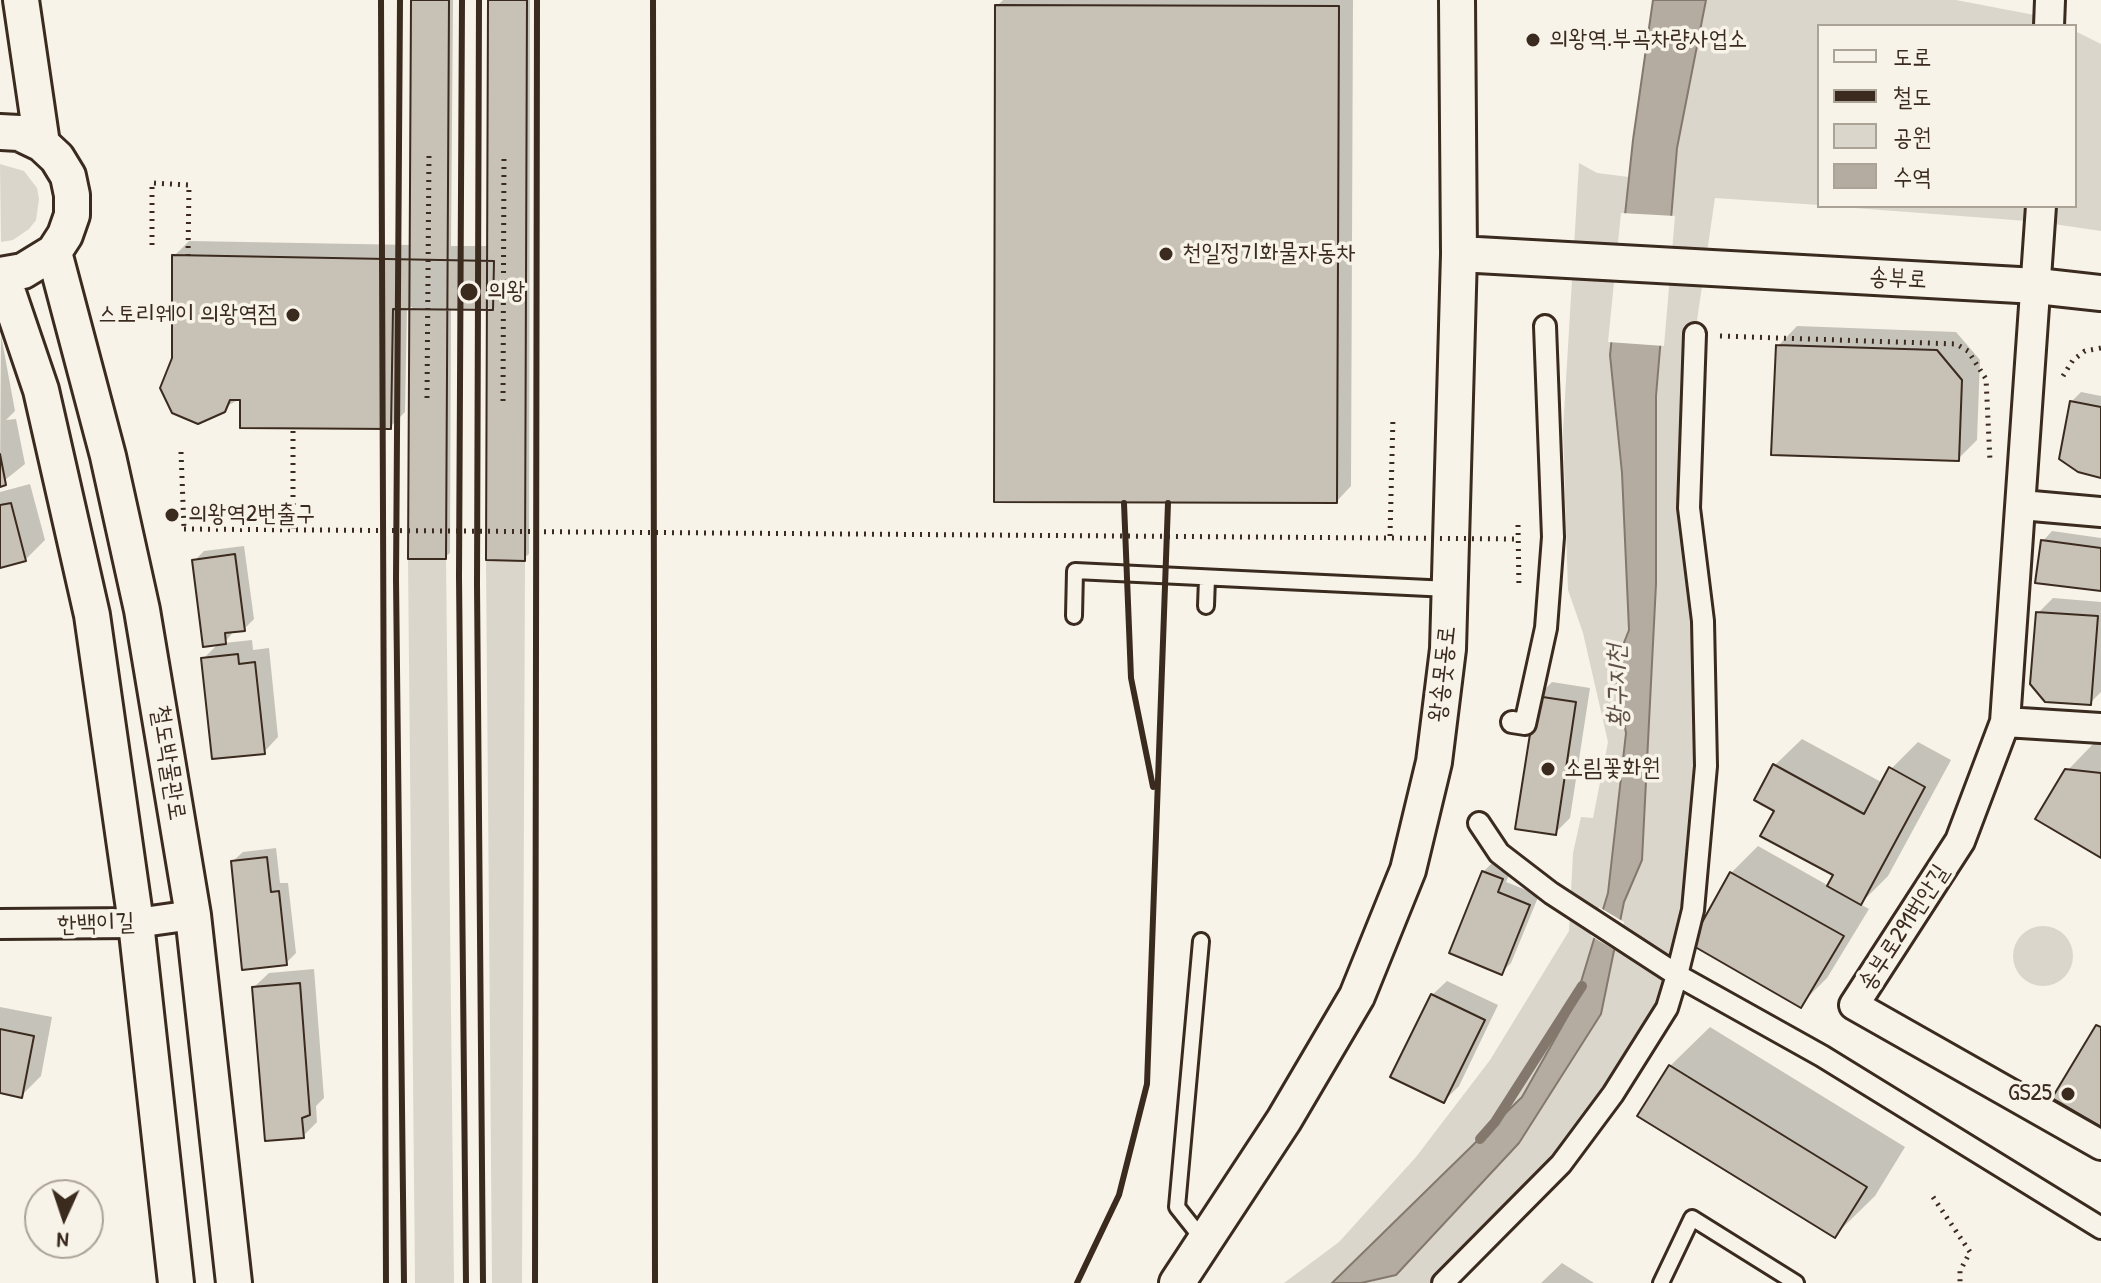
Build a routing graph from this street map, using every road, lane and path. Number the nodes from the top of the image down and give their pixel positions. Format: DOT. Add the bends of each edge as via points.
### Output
graph roads {
  1 [pos="21,0"];
  2 [pos="1457,0"];
  3 [pos="2050,0"];
  4 [pos="2049,24"];
  5 [pos="0,132"];
  6 [pos="42,144"];
  7 [pos="429,152"];
  8 [pos="504,154"];
  9 [pos="2041,208"];
  10 [pos="152,245"];
  11 [pos="54,252"];
  12 [pos="1459,254"];
  13 [pos="188,255"];
  14 [pos="1,275"];
  15 [pos="2037,286"];
  16 [pos="2101,293"];
  17 [pos="1545,326"];
  18 [pos="1695,334"];
  19 [pos="2101,348"];
  20 [pos="2060,389"];
  21 [pos="427,398"];
  22 [pos="503,401"];
  23 [pos="1393,417"];
  24 [pos="293,427"];
  25 [pos="181,452"];
  26 [pos="1990,463"];
  27 [pos="2021,505"];
  28 [pos="2101,512"];
  29 [pos="1518,525"];
  30 [pos="293,529"];
  31 [pos="1390,536"];
  32 [pos="1207,578"];
  33 [pos="1450,589"];
  34 [pos="1206,606"];
  35 [pos="1074,616"];
  36 [pos="1512,722"];
  37 [pos="2005,722"];
  38 [pos="2101,728"];
  39 [pos="1479,823"];
  40 [pos="193,915"];
  41 [pos="136,923"];
  42 [pos="0,924"];
  43 [pos="1201,941"];
  44 [pos="1671,971"];
  45 [pos="2101,1145"];
  46 [pos="1933,1197"];
  47 [pos="2101,1228"];
  48 [pos="1204,1241"];
  49 [pos="176,1283"];
  50 [pos="234,1283"];
  51 [pos="1177,1283"];
  52 [pos="1443,1283"];
  53 [pos="1661,1283"];
  54 [pos="1796,1283"];
  55 [pos="1960,1283"];
  1 -- 6 [label="street"];
  2 -- 12 [label="street, 왕송못동로"];
  3 -- 4 [label="street"];
  5 -- 6 [label="street" via="19,133"];
  6 -- 11 [label="street" via="57,158 72,195 72,215"];
  7 -- 21 [label="path"];
  8 -- 22 [label="path"];
  9 -- 15 [label="street, 송부로291번안길"];
  10 -- 13 [label="path" via="152,183 189,185"];
  11 -- 14 [label="street" via="31,268"];
  11 -- 40 [label="street, 철도박물관로" via="142,610"];
  12 -- 15 [label="street, 송부로"];
  12 -- 33 [label="street, 왕송못동로"];
  14 -- 41 [label="street" via="64,477 92,615"];
  15 -- 16 [label="street, 송부로"];
  15 -- 27 [label="street, 송부로291번안길"];
  17 -- 36 [label="street" via="1553,537 1546,628 1525,724"];
  18 -- 26 [label="path" via="1956,344 1974,358 1986,379"];
  18 -- 44 [label="street" via="1689,508 1703,621 1706,766 1693,910"];
  19 -- 20 [label="path" via="2073,360"];
  23 -- 31 [label="path"];
  24 -- 30 [label="path"];
  25 -- 30 [label="path, bridge" via="184,529"];
  27 -- 28 [label="street"];
  27 -- 37 [label="street, 송부로291번안길"];
  29 -- 31 [label="path, bridge" via="1517,539"];
  30 -- 31 [label="path, bridge"];
  32 -- 33 [label="lane"];
  32 -- 34 [label="lane"];
  32 -- 35 [label="lane" via="1075,571"];
  33 -- 48 [label="street, 왕송못동로" via="1434,762 1408,870 1357,996"];
  37 -- 38 [label="street"];
  37 -- 45 [label="street, 송부로291번안길" via="1960,841 1854,1005"];
  39 -- 44 [label="street" via="1499,853"];
  40 -- 41 [label="street, 한백이길"];
  40 -- 50 [label="street, 철도박물관로"];
  41 -- 42 [label="street, 한백이길"];
  41 -- 49 [label="street"];
  43 -- 48 [label="lane" via="1177,1207"];
  44 -- 47 [label="street" via="1822,1056"];
  44 -- 52 [label="street" via="1667,1008 1613,1094 1561,1164"];
  46 -- 55 [label="path" via="1970,1252"];
  48 -- 51 [label="street, 왕송못동로"];
  53 -- 54 [label="lane" via="1692,1218"];
}
